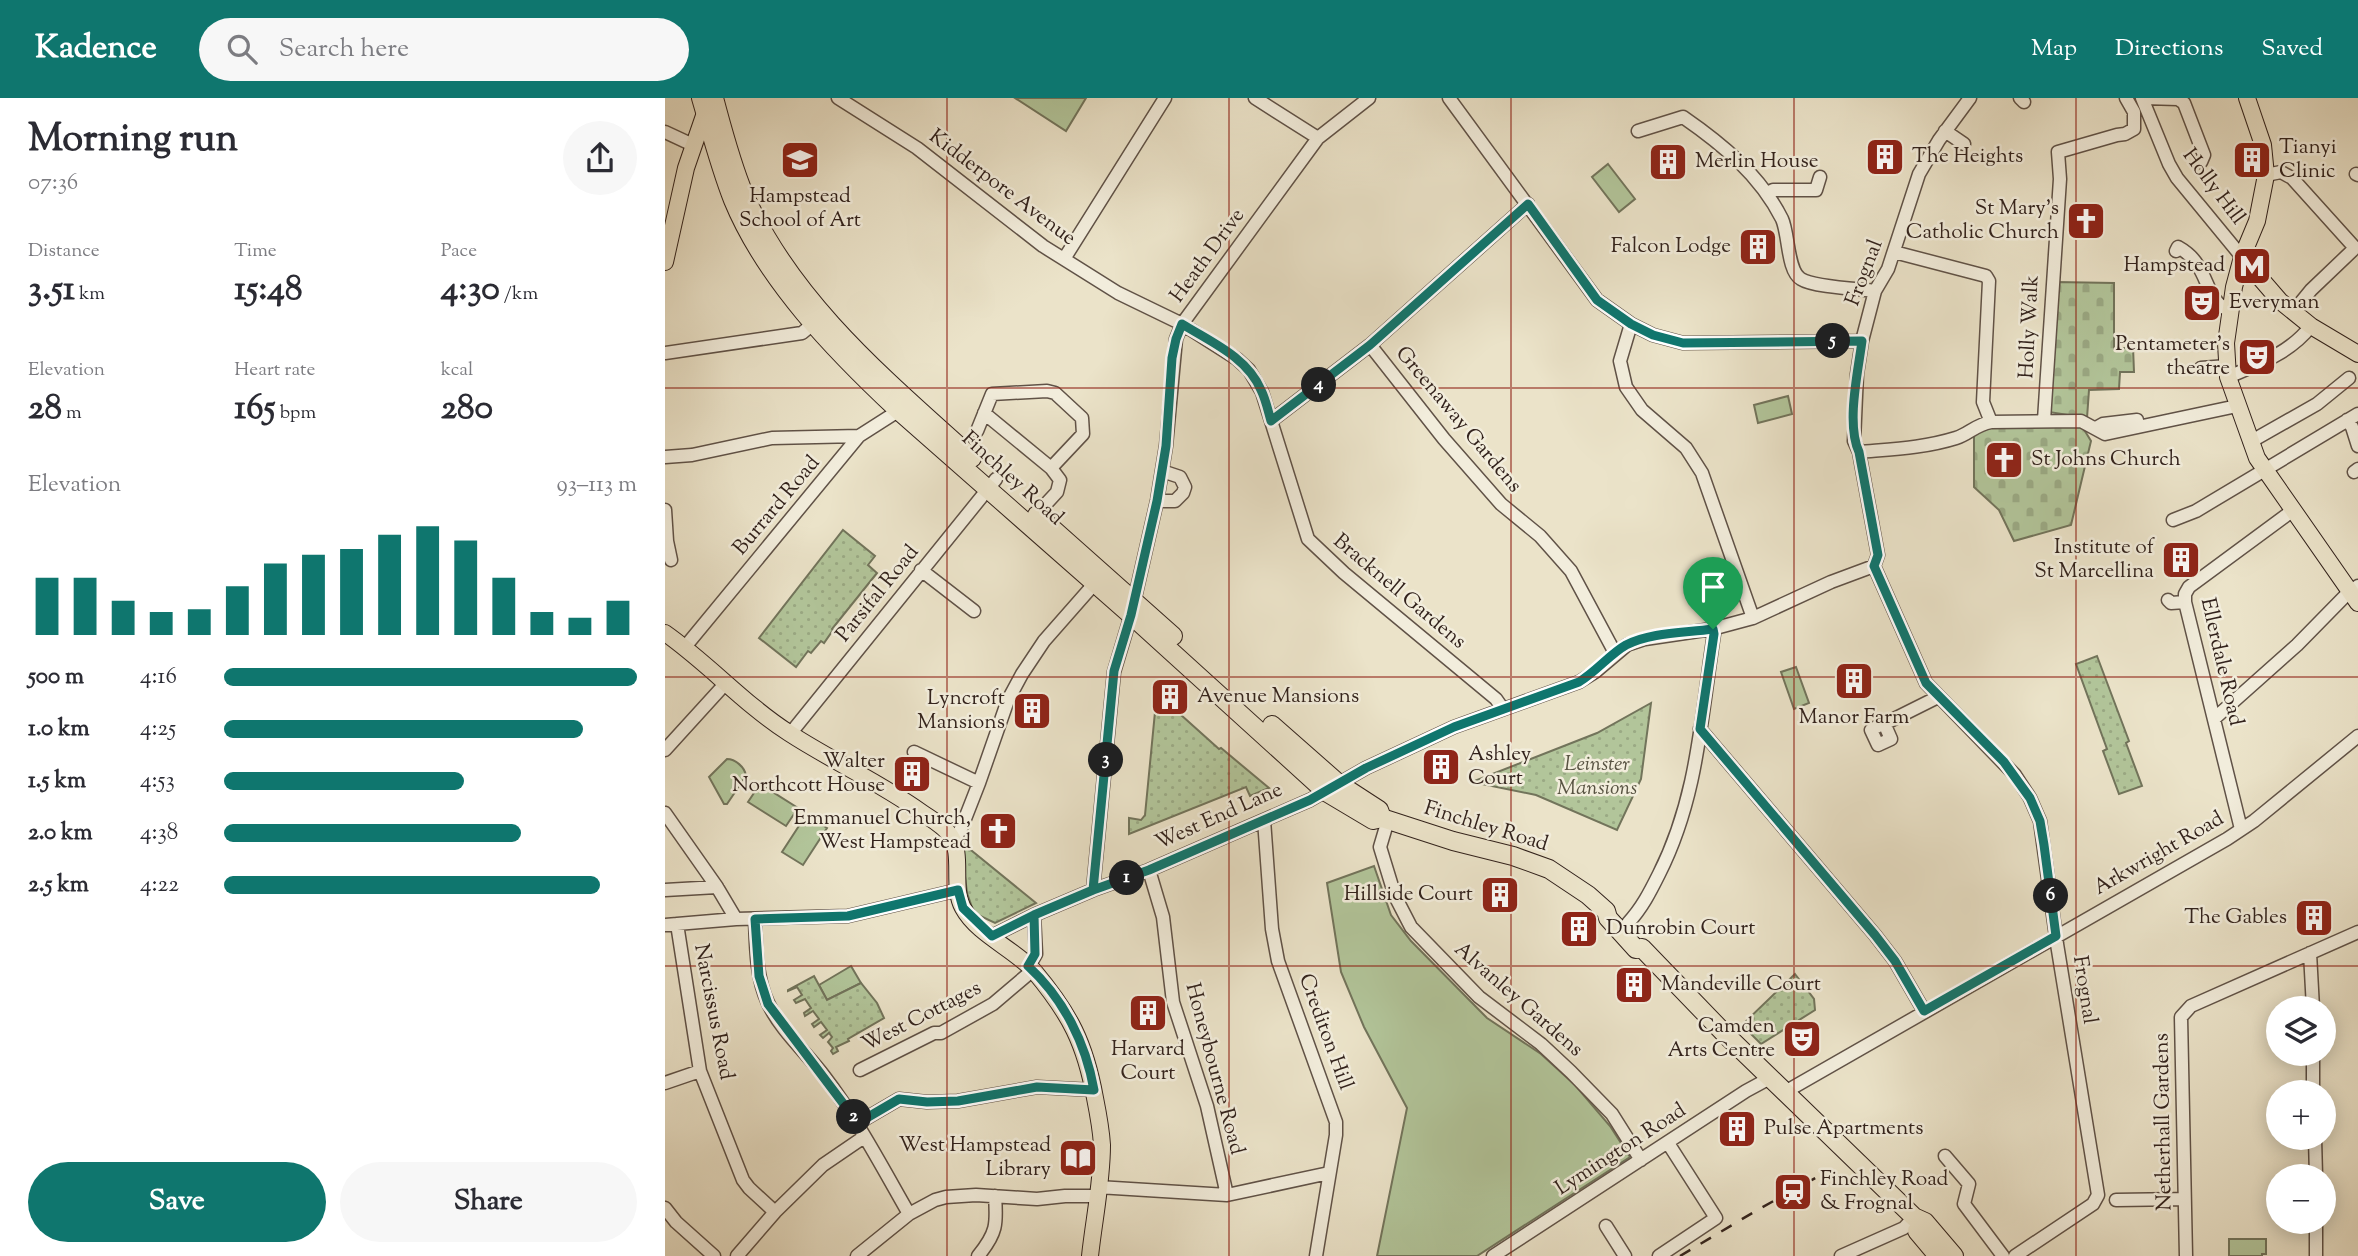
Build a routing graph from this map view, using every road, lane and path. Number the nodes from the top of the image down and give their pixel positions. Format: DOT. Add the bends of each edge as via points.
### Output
graph roads {
  1 [pos="838,98"];
  2 [pos="1165,98"];
  3 [pos="1255,98"];
  4 [pos="1369,98"];
  5 [pos="1449,98"];
  6 [pos="1970,98"];
  7 [pos="2126,98"];
  8 [pos="2143,98"];
  9 [pos="2247,98"];
  10 [pos="707,102"];
  11 [pos="1638,131"];
  12 [pos="1945,131"];
  13 [pos="665,132"];
  14 [pos="1318,138"];
  15 [pos="1964,144"];
  16 [pos="693,145"];
  17 [pos="2201,162"];
  18 [pos="2266,175"];
  19 [pos="1820,177"];
  20 [pos="1767,193"];
  21 [pos="1528,204"];
  22 [pos="2357,249"];
  23 [pos="2176,251"];
  24 [pos="1894,252"];
  25 [pos="2242,257"];
  26 [pos="1064,259"];
  27 [pos="665,262"];
  28 [pos="1875,291"];
  29 [pos="2230,310"];
  30 [pos="2293,312"];
  31 [pos="819,320"];
  32 [pos="1182,324"];
  33 [pos="1631,324"];
  34 [pos="2311,326"];
  35 [pos="1862,341"];
  36 [pos="1370,345"];
  37 [pos="2356,348"];
  38 [pos="665,353"];
  39 [pos="2201,368"];
  40 [pos="2227,371"];
  41 [pos="2354,375"];
  42 [pos="902,405"];
  43 [pos="2237,406"];
  44 [pos="984,413"];
  45 [pos="2353,417"];
  46 [pos="2044,420"];
  47 [pos="1271,421"];
  48 [pos="1990,422"];
  49 [pos="977,430"];
  50 [pos="859,436"];
  51 [pos="2250,442"];
  52 [pos="2358,446"];
  53 [pos="1859,452"];
  54 [pos="665,457"];
  55 [pos="1051,468"];
  56 [pos="2263,470"];
  57 [pos="1163,471"];
  58 [pos="993,484"];
  59 [pos="1157,501"];
  60 [pos="665,510"];
  61 [pos="2292,510"];
  62 [pos="1032,519"];
  63 [pos="2173,520"];
  64 [pos="671,560"];
  65 [pos="1874,566"];
  66 [pos="921,570"];
  67 [pos="1095,583"];
  68 [pos="2355,593"];
  69 [pos="2168,600"];
  70 [pos="2185,602"];
  71 [pos="1133,608"];
  72 [pos="974,611"];
  73 [pos="1753,618"];
  74 [pos="1713,629"];
  75 [pos="665,634"];
  76 [pos="685,647"];
  77 [pos="1615,653"];
  78 [pos="725,684"];
  79 [pos="1938,696"];
  80 [pos="1503,709"];
  81 [pos="2215,718"];
  82 [pos="1884,723"];
  83 [pos="1700,729"];
  84 [pos="790,734"];
  85 [pos="2358,736"];
  86 [pos="665,750"];
  87 [pos="914,752"];
  88 [pos="979,783"];
  89 [pos="1333,788"];
  90 [pos="665,813"];
  91 [pos="1385,819"];
  92 [pos="1264,820"];
  93 [pos="2241,829"];
  94 [pos="952,838"];
  95 [pos="1149,870"];
  96 [pos="717,887"];
  97 [pos="665,890"];
  98 [pos="958,890"];
  99 [pos="1093,890"];
  100 [pos="1606,911"];
  101 [pos="1034,915"];
  102 [pos="736,919"];
  103 [pos="755,919"];
  104 [pos="1628,923"];
  105 [pos="671,925"];
  106 [pos="2358,932"];
  107 [pos="992,936"];
  108 [pos="2056,936"];
  109 [pos="1642,948"];
  110 [pos="2310,953"];
  111 [pos="1031,968"];
  112 [pos="2312,996"];
  113 [pos="1924,1011"];
  114 [pos="860,1070"];
  115 [pos="699,1071"];
  116 [pos="1770,1078"];
  117 [pos="665,1083"];
  118 [pos="1094,1090"];
  119 [pos="1785,1092"];
  120 [pos="858,1123"];
  121 [pos="864,1137"];
  122 [pos="1668,1143"];
  123 [pos="1945,1156"];
  124 [pos="1641,1160"];
  125 [pos="1329,1173"];
  126 [pos="1097,1191"];
  127 [pos="1227,1195"];
  128 [pos="995,1196"];
  129 [pos="2184,1199"];
  130 [pos="2116,1200"];
  131 [pos="665,1209"];
  132 [pos="775,1212"];
  133 [pos="909,1214"];
  134 [pos="1914,1217"];
  135 [pos="1606,1226"];
  136 [pos="2316,1234"];
  137 [pos="714,1256"];
  138 [pos="737,1256"];
  139 [pos="857,1256"];
  140 [pos="978,1256"];
  141 [pos="1090,1256"];
  142 [pos="1316,1256"];
  143 [pos="1493,1256"];
  144 [pos="1625,1256"];
  145 [pos="1659,1256"];
  146 [pos="1841,1256"];
  147 [pos="1938,1256"];
  148 [pos="1954,1256"];
  149 [pos="2003,1256"];
  150 [pos="2015,1256"];
  151 [pos="2186,1256"];
  152 [pos="2316,1256"];
  1 -- 26 [label="street, Kidderpore Avenue" via="917,148"];
  2 -- 26 [label="street"];
  3 -- 14 [label="street"];
  4 -- 14 [label="street, Heath Drive"];
  5 -- 21 [label="street"];
  6 -- 12 [label="street, Frognal"];
  7 -- 46 [label="street, Holly Walk" via="2134,112 2134,129 2058,152"];
  8 -- 17 [label="street" via="2183,103 2204,155"];
  8 -- 25 [label="street, Holly Hill" via="2177,178"];
  9 -- 18 [label="main road" via="2261,134"];
  10 -- 16 [label="main road"];
  10 -- 31 [label="highway, Finchley Road" via="751,207"];
  11 -- 20 [label="street" via="1683,117 1753,174"];
  12 -- 15 [label="street"];
  12 -- 24 [label="street, Frognal" via="1919,174"];
  13 -- 16 [label="street"];
  14 -- 32 [label="street, Heath Drive"];
  16 -- 27 [label="main road"];
  18 -- 22 [label="street" via="2281,172 2292,178"];
  18 -- 25 [label="main road" via="2257,221"];
  19 -- 20 [label="street" via="1816,190"];
  20 -- 28 [label="street" via="1783,222 1797,276 1807,282"];
  21 -- 33 [label="street" via="1597,300"];
  21 -- 36 [label="street"];
  22 -- 30 [label="street" via="2311,289"];
  23 -- 29 [label="street" via="2178,247 2190,254 2215,300"];
  24 -- 28 [label="street, Frognal"];
  24 -- 48 [label="street" via="1986,276 1989,281 1983,402"];
  25 -- 29 [label="main road"];
  25 -- 30 [label="main road"];
  26 -- 32 [label="street, Kidderpore Avenue" via="1118,293"];
  28 -- 35 [label="street, Frognal"];
  29 -- 40 [label="main road"];
  30 -- 34 [label="main road"];
  31 -- 38 [label="street" via="802,333"];
  31 -- 42 [label="highway, Finchley Road" via="845,340"];
  32 -- 47 [label="street, Bracknell Gardens" via="1249,370 1262,391"];
  32 -- 57 [label="street, Heath Drive" via="1172,358"];
  33 -- 35 [label="street" via="1683,343"];
  33 -- 73 [label="street" via="1620,361 1626,387 1642,410 1686,448 1702,473"];
  34 -- 37 [label="main road"];
  34 -- 40 [label="street" via="2276,356"];
  35 -- 53 [label="street, Frognal" via="1855,393 1854,441"];
  36 -- 47 [label="street"];
  36 -- 77 [label="street, Greenaway Gardens" via="1501,503 1571,570"];
  39 -- 40 [label="street"];
  40 -- 43 [label="main road"];
  41 -- 51 [label="street" via="2317,404"];
  42 -- 50 [label="street, Burrard Road"];
  42 -- 58 [label="highway, Finchley Road"];
  43 -- 46 [label="street" via="2105,434 2081,421"];
  43 -- 51 [label="main road"];
  44 -- 49 [label="street"];
  44 -- 55 [label="street"];
  44 -- 55 [label="street" via="992,394 1055,393 1082,418 1084,426 1083,434"];
  45 -- 52 [label="street"];
  45 -- 56 [label="street"];
  46 -- 48 [label="street"];
  47 -- 80 [label="street, Bracknell Gardens" via="1308,538"];
  48 -- 53 [label="street" via="1931,445"];
  50 -- 54 [label="street" via="772,438"];
  50 -- 76 [label="street, Burrard Road"];
  51 -- 56 [label="main road"];
  53 -- 65 [label="street, Frognal" via="1878,555"];
  55 -- 62 [label="street" via="1060,480 1056,492"];
  56 -- 61 [label="main road"];
  56 -- 63 [label="street"];
  57 -- 59 [label="street, Heath Drive"];
  57 -- 59 [label="street" via="1180,477 1185,487 1175,501"];
  58 -- 62 [label="highway, Finchley Road"];
  58 -- 66 [label="street, Parsifal Road"];
  59 -- 71 [label="street, Heath Drive"];
  60 -- 64 [label="street"];
  61 -- 68 [label="main road"];
  61 -- 70 [label="street, Ellerdale Road" via="2189,587"];
  62 -- 67 [label="highway, Finchley Road"];
  62 -- 71 [label="highway, Finchley Road"];
  65 -- 73 [label="street, West End Lane"];
  65 -- 79 [label="street, Frognal" via="1926,683"];
  66 -- 72 [label="street"];
  66 -- 84 [label="street, Parsifal Road"];
  67 -- 71 [label="highway, Finchley Road"];
  67 -- 88 [label="street" via="1022,674"];
  68 -- 81 [label="street"];
  69 -- 70 [label="street"];
  70 -- 81 [label="street, Ellerdale Road"];
  71 -- 89 [label="highway, Finchley Road"];
  71 -- 99 [label="street, Heath Drive" via="1114,671"];
  73 -- 74 [label="street, West End Lane"];
  74 -- 77 [label="street, West End Lane" via="1645,639"];
  74 -- 83 [label="street"];
  75 -- 76 [label="main road"];
  76 -- 78 [label="main road"];
  77 -- 80 [label="street, West End Lane" via="1579,682"];
  78 -- 84 [label="main road"];
  78 -- 86 [label="street"];
  79 -- 82 [label="street"];
  79 -- 108 [label="street, Frognal" via="2004,762 2030,798 2040,821"];
  80 -- 89 [label="street, West End Lane" via="1454,727"];
  81 -- 93 [label="street, Ellerdale Road"];
  83 -- 104 [label="street" via="1686,808 1668,857"];
  83 -- 113 [label="street" via="1875,935"];
  84 -- 94 [label="main road" via="899,797"];
  85 -- 93 [label="street, Arkwright Road"];
  87 -- 88 [label="street"];
  88 -- 94 [label="street"];
  89 -- 91 [label="highway, Finchley Road" via="1373,820"];
  89 -- 92 [label="street, West End Lane"];
  90 -- 96 [label="street"];
  91 -- 100 [label="highway, Finchley Road" via="1533,862 1572,883"];
  91 -- 124 [label="street, Alvanley Gardens" via="1380,847 1411,927 1479,997 1571,1072 1612,1114"];
  92 -- 95 [label="street, West End Lane"];
  92 -- 125 [label="street, Crediton Hill" via="1278,961 1336,1122"];
  93 -- 108 [label="street, Arkwright Road"];
  94 -- 98 [label="main road"];
  95 -- 99 [label="street, West End Lane"];
  95 -- 127 [label="street, Honeybourne Road" via="1163,917 1173,1002 1207,1106"];
  96 -- 97 [label="street"];
  96 -- 102 [label="street"];
  98 -- 103 [label="street" via="848,916"];
  98 -- 107 [label="main road" via="963,908"];
  99 -- 101 [label="street, West End Lane"];
  100 -- 104 [label="highway, Finchley Road" via="1615,910"];
  100 -- 109 [label="highway, Finchley Road" via="1636,948"];
  101 -- 107 [label="street, West End Lane"];
  101 -- 111 [label="street"];
  102 -- 103 [label="street"];
  102 -- 105 [label="street"];
  103 -- 120 [label="street" via="759,976 768,1004"];
  104 -- 109 [label="highway, Finchley Road" via="1644,941"];
  105 -- 115 [label="street, Narcissus Road"];
  106 -- 110 [label="street, Netherhall Gardens"];
  107 -- 111 [label="main road"];
  108 -- 113 [label="street, Arkwright Road"];
  108 -- 150 [label="street, Frognal" via="2098,1195 2094,1204"];
  109 -- 116 [label="highway, Finchley Road"];
  110 -- 112 [label="street"];
  110 -- 129 [label="street, Netherhall Gardens" via="2191,1006 2181,1017"];
  111 -- 114 [label="street, West Cottages" via="989,1007"];
  111 -- 118 [label="main road" via="1074,1029 1089,1063"];
  113 -- 119 [label="street, Arkwright Road"];
  115 -- 117 [label="street"];
  115 -- 132 [label="street, Narcissus Road" via="743,1180"];
  116 -- 119 [label="highway, Finchley Road"];
  116 -- 122 [label="street, Lymington Road"];
  118 -- 120 [label="street" via="1037,1087 958,1101 899,1099"];
  118 -- 126 [label="main road" via="1101,1145"];
  119 -- 134 [label="highway, Finchley Road"];
  120 -- 121 [label="street"];
  121 -- 132 [label="street" via="823,1165"];
  121 -- 133 [label="street"];
  122 -- 124 [label="street, Lymington Road"];
  122 -- 145 [label="street" via="1716,1218"];
  123 -- 149 [label="street" via="1969,1184 1964,1204"];
  124 -- 143 [label="street, Lymington Road"];
  125 -- 127 [label="street"];
  125 -- 142 [label="street, Crediton Hill"];
  126 -- 127 [label="street"];
  126 -- 128 [label="street" via="1037,1199"];
  126 -- 141 [label="main road"];
  128 -- 133 [label="street" via="946,1196"];
  128 -- 140 [label="street" via="994,1235"];
  129 -- 130 [label="street"];
  129 -- 151 [label="street, Netherhall Gardens"];
  131 -- 137 [label="street"];
  132 -- 138 [label="street"];
  133 -- 139 [label="street"];
  134 -- 146 [label="street" via="1903,1228"];
  134 -- 147 [label="highway, Finchley Road" via="1916,1228"];
  134 -- 148 [label="highway, Finchley Road" via="1925,1222"];
  135 -- 144 [label="street"];
  136 -- 152 [label="street"];
}
